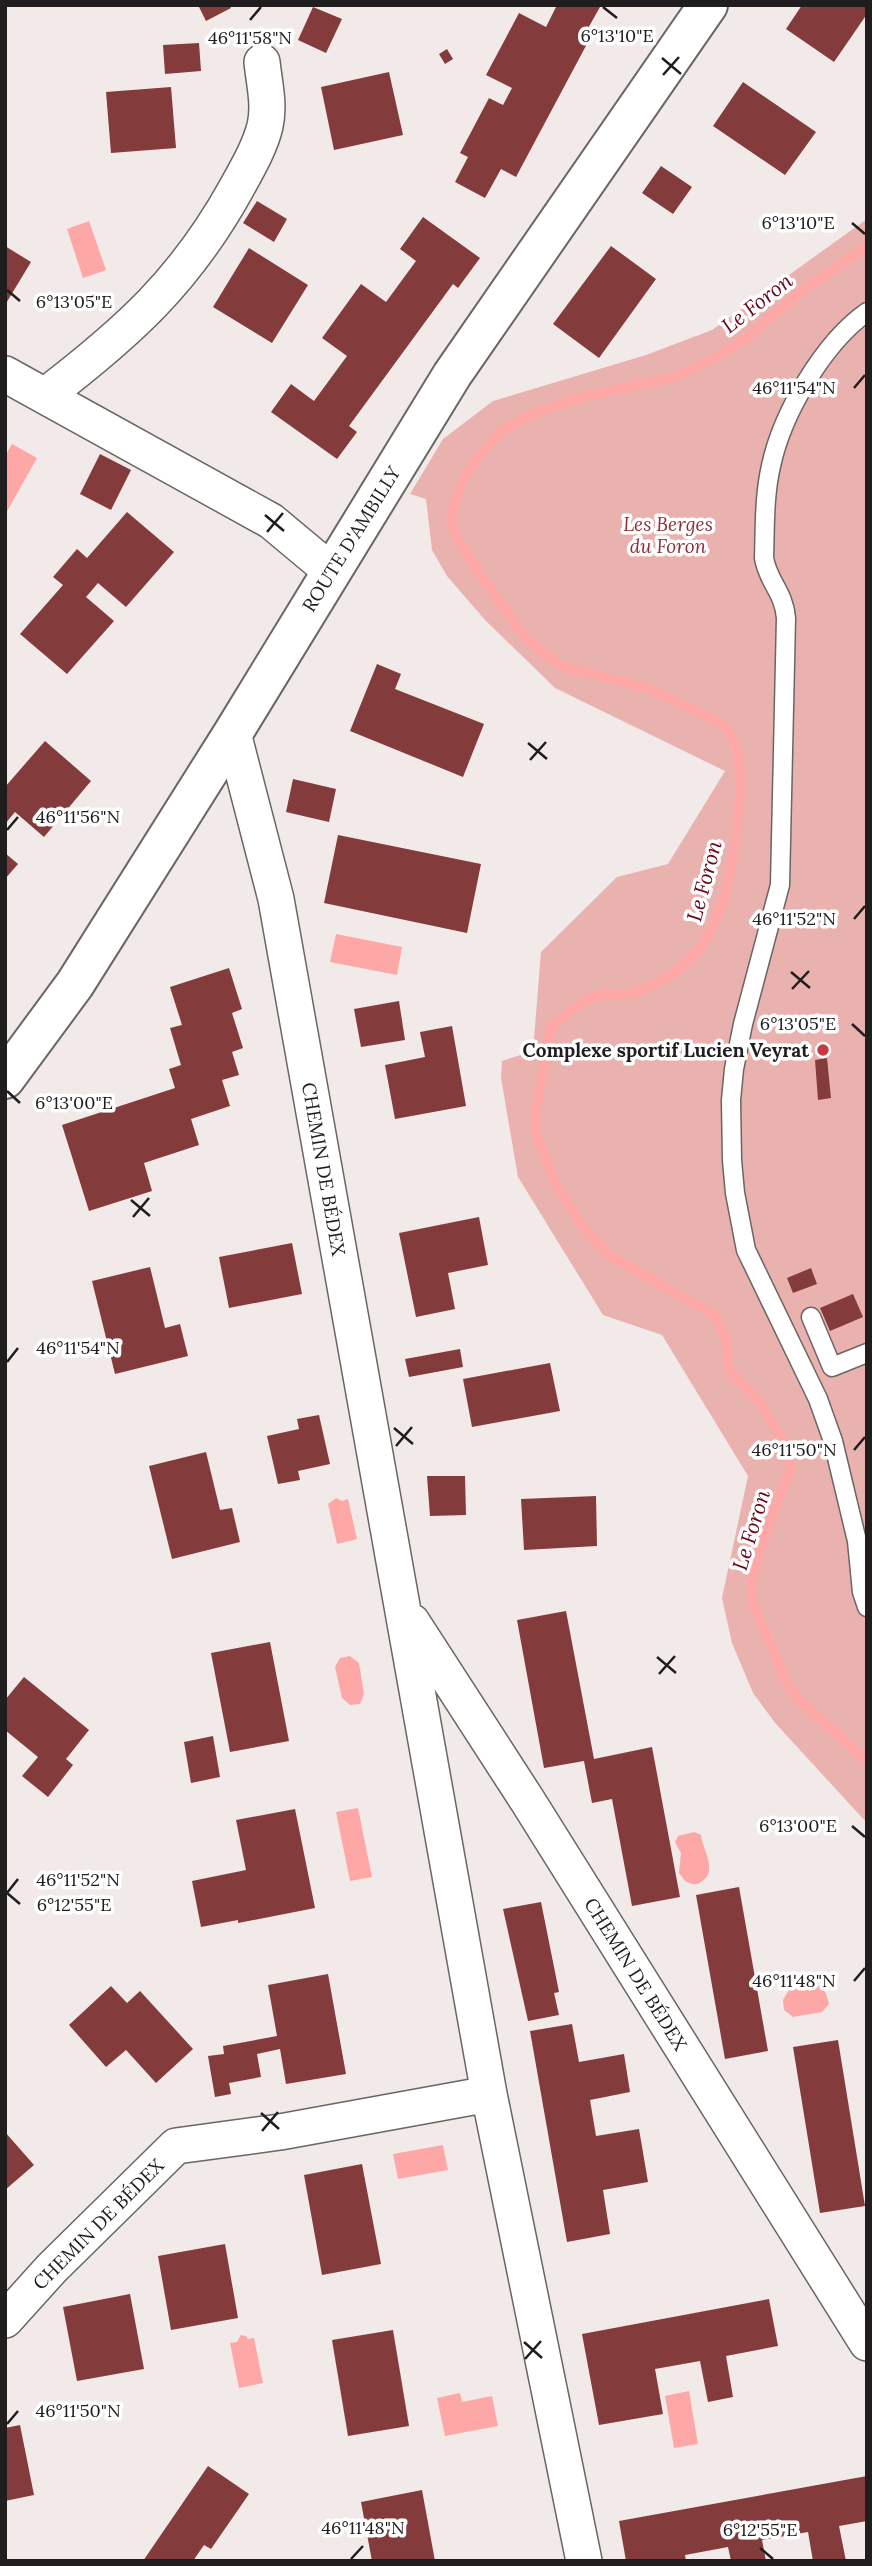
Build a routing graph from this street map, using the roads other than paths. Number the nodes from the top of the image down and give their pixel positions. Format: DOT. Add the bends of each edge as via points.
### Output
graph roads {
  1 [pos="708,5"];
  2 [pos="262,62"];
  3 [pos="867,312"];
  4 [pos="5,374"];
  5 [pos="46,395"];
  6 [pos="331,571"];
  7 [pos="233,733"];
  8 [pos="5,1079"];
  9 [pos="811,1317"];
  10 [pos="867,1353"];
  11 [pos="867,1606"];
  12 [pos="403,1607"];
  13 [pos="489,2094"];
  14 [pos="5,2320"];
  15 [pos="867,2343"];
  16 [pos="584,2561"];
  1 -- 6 [label="street, ROUTE D'AMBILLY" via="452,375"];
  2 -- 5 [label="street" via="265,127 208,237 184,270 120,337"];
  3 -- 11 [label="lane" via="838,340 802,387 771,466 764,558 770,578 782,594 786,618 780,885 738,1044 731,1100 735,1193 746,1250 831,1433"];
  4 -- 5 [label="street"];
  5 -- 6 [label="street" via="271,521"];
  6 -- 7 [label="street, ROUTE D'AMBILLY"];
  7 -- 8 [label="street, ROUTE D'AMBILLY" via="75,984"];
  7 -- 12 [label="street, CHEMIN DE BÉDEX" via="276,899"];
  9 -- 10 [label="lane" via="832,1367"];
  12 -- 13 [label="street, CHEMIN DE BÉDEX"];
  12 -- 15 [label="street, CHEMIN DE BÉDEX"];
  13 -- 14 [label="street, CHEMIN DE BÉDEX" via="176,2146"];
  13 -- 16 [label="street, CHEMIN DE BÉDEX"];
}
